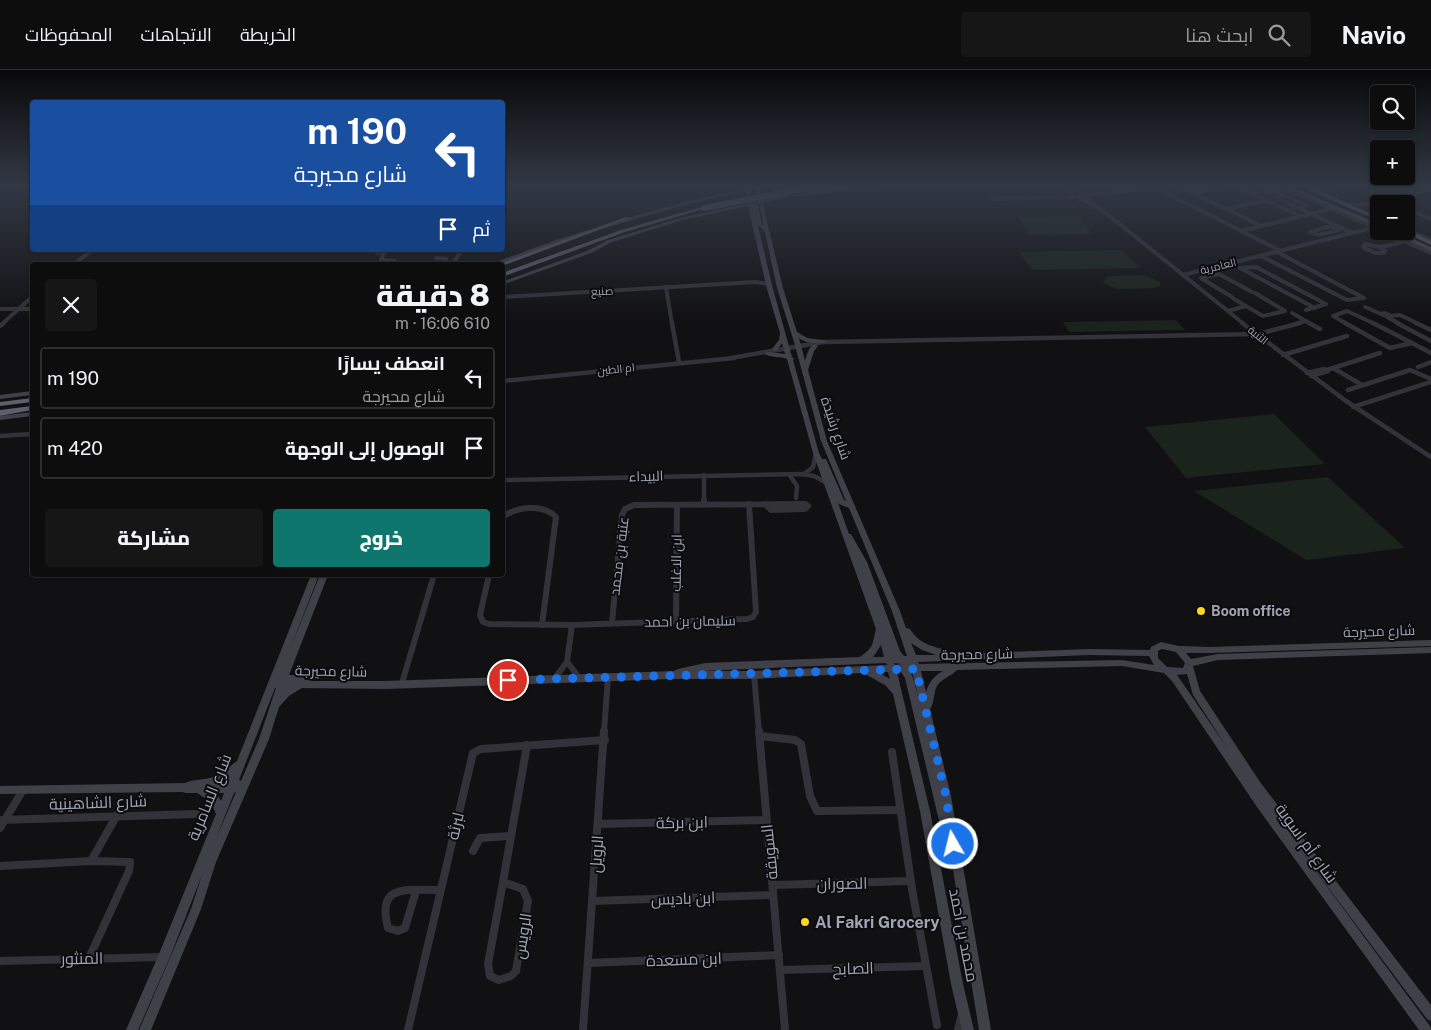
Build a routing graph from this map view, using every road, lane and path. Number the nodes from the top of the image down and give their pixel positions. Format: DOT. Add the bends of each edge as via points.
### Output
graph roads {
  1 [pos="590,231"];
  2 [pos="593,231"];
  3 [pos="605,231"];
  4 [pos="624,231"];
  5 [pos="642,231"];
  6 [pos="756,231"];
  7 [pos="766,231"];
  8 [pos="768,231"];
  9 [pos="1128,231"];
  10 [pos="1242,231"];
  11 [pos="1314,231"];
  12 [pos="1335,231"];
  13 [pos="1346,231"];
  14 [pos="1358,231"];
  15 [pos="1329,232"];
  16 [pos="769,234"];
  17 [pos="1353,234"];
  18 [pos="1415,235"];
  19 [pos="1339,237"];
  20 [pos="1415,237"];
  21 [pos="1407,240"];
  22 [pos="610,241"];
  23 [pos="1431,243"];
  24 [pos="1380,247"];
  25 [pos="1431,249"];
  26 [pos="1279,251"];
  27 [pos="89,252"];
  28 [pos="384,252"];
  29 [pos="1431,253"];
  30 [pos="1261,256"];
  31 [pos="436,258"];
  32 [pos="381,260"];
  33 [pos="77,262"];
  34 [pos="394,262"];
  35 [pos="445,262"];
  36 [pos="499,262"];
  37 [pos="505,263"];
  38 [pos="1231,263"];
  39 [pos="505,267"];
  40 [pos="1241,268"];
  41 [pos="505,274"];
  42 [pos="1184,275"];
  43 [pos="767,276"];
  44 [pos="505,281"];
  45 [pos="702,285"];
  46 [pos="769,286"];
  47 [pos="666,287"];
  48 [pos="1216,288"];
  49 [pos="1204,291"];
  50 [pos="505,297"];
  51 [pos="30,299"];
  52 [pos="1245,305"];
  53 [pos="1365,307"];
  54 [pos="1315,308"];
  55 [pos="0,309"];
  56 [pos="18,309"];
  57 [pos="30,309"];
  58 [pos="1227,310"];
  59 [pos="1306,310"];
  60 [pos="1292,313"];
  61 [pos="778,314"];
  62 [pos="1389,316"];
  63 [pos="1306,321"];
  64 [pos="0,326"];
  65 [pos="1320,329"];
  66 [pos="1431,330"];
  67 [pos="794,331"];
  68 [pos="1258,334"];
  69 [pos="1347,336"];
  70 [pos="1431,341"];
  71 [pos="823,342"];
  72 [pos="846,342"];
  73 [pos="1413,343"];
  74 [pos="815,346"];
  75 [pos="793,348"];
  76 [pos="775,349"];
  77 [pos="1380,353"];
  78 [pos="1431,353"];
  79 [pos="768,354"];
  80 [pos="1284,355"];
  81 [pos="730,358"];
  82 [pos="791,359"];
  83 [pos="678,362"];
  84 [pos="1431,362"];
  85 [pos="1418,367"];
  86 [pos="1333,368"];
  87 [pos="805,374"];
  88 [pos="1309,375"];
  89 [pos="505,381"];
  90 [pos="1431,381"];
  91 [pos="1362,386"];
  92 [pos="1348,390"];
  93 [pos="30,394"];
  94 [pos="0,398"];
  95 [pos="30,400"];
  96 [pos="811,400"];
  97 [pos="0,404"];
  98 [pos="30,408"];
  99 [pos="1353,408"];
  100 [pos="30,414"];
  101 [pos="2,415"];
  102 [pos="30,434"];
  103 [pos="0,436"];
  104 [pos="812,438"];
  105 [pos="816,453"];
  106 [pos="1431,457"];
  107 [pos="789,474"];
  108 [pos="802,474"];
  109 [pos="704,475"];
  110 [pos="505,480"];
  111 [pos="825,482"];
  112 [pos="796,498"];
  113 [pos="677,504"];
  114 [pos="704,504"];
  115 [pos="749,504"];
  116 [pos="765,504"];
  117 [pos="851,506"];
  118 [pos="505,516"];
  119 [pos="843,530"];
  120 [pos="314,577"];
  121 [pos="323,577"];
  122 [pos="433,577"];
  123 [pos="489,577"];
  124 [pos="896,611"];
  125 [pos="676,621"];
  126 [pos="612,623"];
  127 [pos="542,625"];
  128 [pos="572,625"];
  129 [pos="879,626"];
  130 [pos="1431,643"];
  131 [pos="1179,649"];
  132 [pos="1431,650"];
  133 [pos="1153,653"];
  134 [pos="966,657"];
  135 [pos="912,658"];
  136 [pos="889,659"];
  137 [pos="900,659"];
  138 [pos="862,660"];
  139 [pos="290,662"];
  140 [pos="568,663"];
  141 [pos="1189,665"];
  142 [pos="959,668"];
  143 [pos="865,669"];
  144 [pos="892,669"];
  145 [pos="911,669"];
  146 [pos="1165,669"];
  147 [pos="671,675"];
  148 [pos="754,675"];
  149 [pos="608,677"];
  150 [pos="554,679"];
  151 [pos="580,679"];
  152 [pos="278,681"];
  153 [pos="300,681"];
  154 [pos="402,683"];
  155 [pos="899,696"];
  156 [pos="928,713"];
  157 [pos="271,720"];
  158 [pos="760,736"];
  159 [pos="605,740"];
  160 [pos="527,745"];
  161 [pos="892,752"];
  162 [pos="242,759"];
  163 [pos="211,782"];
  164 [pos="231,785"];
  165 [pos="185,787"];
  166 [pos="243,787"];
  167 [pos="198,789"];
  168 [pos="0,790"];
  169 [pos="23,790"];
  170 [pos="898,810"];
  171 [pos="220,813"];
  172 [pos="197,814"];
  173 [pos="116,816"];
  174 [pos="2,820"];
  175 [pos="766,820"];
  176 [pos="598,824"];
  177 [pos="0,828"];
  178 [pos="510,836"];
  179 [pos="474,850"];
  180 [pos="955,860"];
  181 [pos="92,861"];
  182 [pos="0,866"];
  183 [pos="910,881"];
  184 [pos="502,882"];
  185 [pos="774,885"];
  186 [pos="440,890"];
  187 [pos="416,891"];
  188 [pos="773,894"];
  189 [pos="592,901"];
  190 [pos="779,955"];
  191 [pos="164,957"];
  192 [pos="89,958"];
  193 [pos="0,961"];
  194 [pos="588,962"];
  195 [pos="925,966"];
  196 [pos="781,970"];
  197 [pos="963,1010"];
  198 [pos="1431,1015"];
  199 [pos="937,1025"];
  200 [pos="132,1030"];
  201 [pos="145,1030"];
  202 [pos="408,1030"];
  203 [pos="583,1030"];
  204 [pos="785,1030"];
  205 [pos="958,1030"];
  206 [pos="968,1030"];
  207 [pos="986,1030"];
  208 [pos="1426,1030"];
  1 -- 36 [label="street"];
  2 -- 37 [label="highway"];
  3 -- 39 [label="highway"];
  4 -- 41 [label="highway"];
  5 -- 22 [label="street"];
  6 -- 43 [label="street, شارع رشيدة"];
  7 -- 16 [label="street"];
  8 -- 16 [label="street, شارع رشيدة"];
  9 -- 42 [label="street, الثنية"];
  10 -- 26 [label="street"];
  11 -- 15 [label="street" via="1310,232 1317,235"];
  12 -- 15 [label="street"];
  13 -- 17 [label="street"];
  14 -- 17 [label="street, العامرية"];
  15 -- 19 [label="street"];
  16 -- 67 [label="street, شارع رشيدة" via="780,288"];
  17 -- 19 [label="street, العامرية"];
  18 -- 23 [label="highway"];
  19 -- 26 [label="street, العامرية"];
  20 -- 23 [label="main road"];
  21 -- 24 [label="street"];
  21 -- 25 [label="main road"];
  21 -- 29 [label="street"];
  22 -- 44 [label="highway"];
  24 -- 24 [label="street" via="1366,244 1363,247 1384,253"];
  26 -- 30 [label="street, العامرية"];
  26 -- 30 [label="street" via="1364,298 1346,300"];
  27 -- 33 [label="street"];
  28 -- 32 [label="street"];
  30 -- 38 [label="street, العامرية"];
  31 -- 35 [label="street" via="446,259"];
  32 -- 34 [label="street"];
  38 -- 40 [label="street"];
  38 -- 42 [label="street, العامرية"];
  40 -- 54 [label="street"];
  40 -- 54 [label="street" via="1256,267 1326,304"];
  42 -- 49 [label="street, الثنية"];
  43 -- 45 [label="street, صنيع" via="757,280"];
  43 -- 46 [label="street, شارع رشيدة"];
  45 -- 46 [label="street, صنيع" via="758,282"];
  45 -- 47 [label="street, صنيع"];
  46 -- 61 [label="street, شارع رشيدة"];
  46 -- 75 [label="street"];
  47 -- 50 [label="street, صنيع"];
  47 -- 83 [label="street"];
  48 -- 49 [label="street"];
  48 -- 52 [label="street"];
  48 -- 52 [label="street" via="1202,278 1219,274 1284,312 1266,316"];
  49 -- 58 [label="street, الثنية"];
  51 -- 56 [label="street"];
  52 -- 58 [label="street"];
  53 -- 62 [label="street"];
  54 -- 59 [label="street"];
  55 -- 56 [label="street"];
  56 -- 57 [label="street"];
  56 -- 64 [label="street"];
  58 -- 68 [label="street, الثنية"];
  60 -- 63 [label="street"];
  61 -- 75 [label="street, شارع رشيدة"];
  61 -- 76 [label="street" via="782,338"];
  62 -- 66 [label="street" via="1400,315"];
  62 -- 70 [label="street"];
  63 -- 65 [label="street"];
  63 -- 68 [label="street"];
  67 -- 71 [label="street" via="803,340"];
  67 -- 75 [label="street, شارع رشيدة"];
  68 -- 72 [label="street"];
  68 -- 80 [label="street, الثنية"];
  69 -- 80 [label="street"];
  71 -- 72 [label="street"];
  71 -- 75 [label="street"];
  72 -- 74 [label="street"];
  73 -- 73 [label="street" via="1351,311 1333,316 1390,348"];
  73 -- 78 [label="street"];
  74 -- 75 [label="street"];
  74 -- 87 [label="street"];
  75 -- 76 [label="street, ام الطين"];
  75 -- 79 [label="street, ام الطين"];
  75 -- 82 [label="street, شارع رشيدة"];
  75 -- 87 [label="street, شارع رشيدة"];
  75 -- 96 [label="street" via="805,394"];
  76 -- 81 [label="street, ام الطين"];
  77 -- 86 [label="street"];
  79 -- 81 [label="street, ام الطين"];
  79 -- 82 [label="street"];
  80 -- 88 [label="street, الثنية"];
  81 -- 83 [label="street, ام الطين"];
  82 -- 104 [label="street, شارع رشيدة"];
  83 -- 89 [label="street, ام الطين"];
  84 -- 85 [label="street"];
  86 -- 88 [label="street"];
  86 -- 91 [label="street"];
  87 -- 96 [label="street, شارع رشيدة"];
  88 -- 99 [label="street, الثنية"];
  90 -- 91 [label="street" via="1410,370"];
  90 -- 99 [label="street"];
  91 -- 92 [label="street"];
  93 -- 94 [label="highway"];
  95 -- 97 [label="highway"];
  96 -- 117 [label="street, شارع رشيدة"];
  98 -- 101 [label="highway"];
  99 -- 106 [label="street, الثنية"];
  100 -- 101 [label="street"];
  102 -- 103 [label="street"];
  104 -- 105 [label="street, شارع رشيدة"];
  104 -- 117 [label="street" via="817,442 841,502"];
  105 -- 108 [label="street" via="810,472"];
  105 -- 111 [label="street, شارع رشيدة"];
  107 -- 108 [label="street, البيداء"];
  107 -- 109 [label="street, البيداء"];
  107 -- 112 [label="street" via="797,486"];
  108 -- 111 [label="street, البيداء"];
  109 -- 110 [label="street, البيداء"];
  109 -- 114 [label="street"];
  111 -- 119 [label="street, شارع رشيدة"];
  113 -- 114 [label="street, عتبة بن محمد"];
  113 -- 125 [label="street, ابن الاغلب"];
  113 -- 126 [label="street, عتبة بن محمد" via="634,505 624,511"];
  114 -- 115 [label="street, عتبة بن محمد"];
  115 -- 116 [label="street, عتبة بن محمد"];
  115 -- 125 [label="street, سليمان بن احمد" via="755,615 739,621"];
  116 -- 116 [label="street, عتبة بن محمد" via="805,504 808,506 806,509 771,510"];
  117 -- 124 [label="street, شارع رشيدة"];
  118 -- 127 [label="street" via="516,510 536,509 551,511 556,517"];
  119 -- 129 [label="street, شارع رشيدة"];
  119 -- 137 [label="street" via="863,562"];
  120 -- 152 [label="street, شارع السامرية"];
  121 -- 139 [label="street, شارع السامرية"];
  122 -- 154 [label="street"];
  123 -- 127 [label="street, سليمان بن احمد" via="480,615 483,622"];
  124 -- 134 [label="street" via="915,642 928,650"];
  124 -- 135 [label="street, شارع رشيدة"];
  125 -- 126 [label="street, سليمان بن احمد"];
  126 -- 128 [label="street, سليمان بن احمد"];
  127 -- 128 [label="street, سليمان بن احمد"];
  128 -- 140 [label="street"];
  129 -- 136 [label="street, شارع رشيدة"];
  129 -- 138 [label="street" via="878,645 870,656"];
  130 -- 131 [label="street, شارع محيرجة"];
  131 -- 133 [label="street, شارع محيرجة" via="1162,645"];
  131 -- 141 [label="street, شارع أم اسوية"];
  132 -- 141 [label="street, شارع محيرجة" via="1218,657"];
  133 -- 134 [label="street, شارع محيرجة"];
  133 -- 146 [label="street, شارع أم اسوية" via="1155,661"];
  134 -- 135 [label="street, شارع محيرجة"];
  135 -- 137 [label="street, شارع محيرجة"];
  135 -- 145 [label="street, شارع رشيدة"];
  136 -- 137 [label="street, شارع محيرجة"];
  136 -- 138 [label="street, شارع محيرجة"];
  136 -- 144 [label="street, شارع رشيدة"];
  136 -- 145 [label="street"];
  137 -- 145 [label="street"];
  138 -- 147 [label="street, شارع محيرجة" via="705,667"];
  139 -- 152 [label="street, شارع السامرية"];
  139 -- 153 [label="street" via="292,673"];
  140 -- 150 [label="street"];
  140 -- 151 [label="street"];
  141 -- 146 [label="street, شارع محيرجة" via="1182,672"];
  141 -- 198 [label="street, شارع أم اسوية" via="1196,692 1257,785"];
  142 -- 145 [label="street, شارع محيرجة"];
  142 -- 146 [label="street, شارع محيرجة" via="1122,663"];
  142 -- 156 [label="street" via="943,674 932,683"];
  143 -- 144 [label="street, شارع محيرجة"];
  143 -- 148 [label="street, شارع محيرجة"];
  143 -- 155 [label="street" via="888,682"];
  144 -- 145 [label="street, شارع محيرجة"];
  144 -- 155 [label="street, محمد بن احمد"];
  145 -- 156 [label="street, محمد بن احمد"];
  145 -- 180 [label="street"];
  146 -- 208 [label="street, شارع أم اسوية" via="1176,678 1260,804"];
  147 -- 148 [label="street, شارع محيرجة"];
  147 -- 149 [label="street, شارع محيرجة"];
  148 -- 158 [label="street, السويقة"];
  149 -- 151 [label="street, شارع محيرجة"];
  149 -- 159 [label="street, الرويل"];
  150 -- 151 [label="street, شارع محيرجة"];
  150 -- 154 [label="street, شارع محيرجة"];
  152 -- 153 [label="street, شارع محيرجة"];
  152 -- 157 [label="street, شارع السامرية"];
  152 -- 162 [label="street, شارع السامرية"];
  153 -- 154 [label="street, شارع محيرجة"];
  153 -- 157 [label="street" via="283,696"];
  155 -- 197 [label="street, محمد بن احمد"];
  156 -- 180 [label="street, محمد بن احمد" via="946,796"];
  157 -- 166 [label="street, شارع السامرية"];
  158 -- 170 [label="street" via="799,742 808,787 817,811"];
  158 -- 175 [label="street, السويقة"];
  159 -- 160 [label="street, لبرثة"];
  159 -- 176 [label="street, الرويل"];
  160 -- 178 [label="street, الرويس"];
  160 -- 186 [label="street, لبرثة" via="481,749 473,753"];
  161 -- 170 [label="street"];
  162 -- 163 [label="street" via="229,774"];
  162 -- 164 [label="street, شارع السامرية"];
  163 -- 164 [label="street, شارع الشاهينية"];
  163 -- 165 [label="street, شارع الشاهينية"];
  164 -- 166 [label="street, شارع الشاهينية"];
  164 -- 167 [label="street, شارع الشاهينية"];
  164 -- 171 [label="street, شارع السامرية"];
  165 -- 167 [label="street, شارع الشاهينية"];
  165 -- 169 [label="street, شارع الشاهينية"];
  166 -- 201 [label="street, شارع السامرية"];
  167 -- 171 [label="street" via="216,799"];
  168 -- 169 [label="street, شارع الشاهينية"];
  169 -- 174 [label="street"];
  170 -- 183 [label="street"];
  171 -- 191 [label="street, شارع السامرية"];
  172 -- 173 [label="street, شارع الشاهينية"];
  173 -- 174 [label="street, شارع الشاهينية"];
  173 -- 181 [label="street"];
  174 -- 177 [label="street"];
  175 -- 176 [label="street, ابن بركة"];
  175 -- 185 [label="street, السويقة"];
  176 -- 189 [label="street, الرويل"];
  178 -- 179 [label="street" via="480,838"];
  178 -- 184 [label="street, الرويس"];
  180 -- 207 [label="street, محمد بن احمد"];
  181 -- 182 [label="street"];
  181 -- 192 [label="street" via="126,861 130,866"];
  183 -- 185 [label="street, الصوران"];
  183 -- 195 [label="street"];
  184 -- 184 [label="street, الرويس" via="488,964 490,976 499,980 516,971 528,900 523,889"];
  185 -- 188 [label="street, السويقة"];
  186 -- 187 [label="street"];
  186 -- 202 [label="street, لبرثة"];
  187 -- 187 [label="street" via="396,891 387,896 383,914 388,928 398,931 405,928"];
  188 -- 189 [label="street, ابن باديس"];
  188 -- 190 [label="street, السويقة"];
  189 -- 194 [label="street, الرويل"];
  190 -- 194 [label="street, ابن مسعدة"];
  190 -- 196 [label="street, السويقة"];
  191 -- 192 [label="street, المنثور"];
  191 -- 200 [label="street, شارع السامرية"];
  192 -- 193 [label="street, المنثور"];
  194 -- 203 [label="street, الرويل"];
  195 -- 196 [label="street, الصابح"];
  195 -- 199 [label="street"];
  196 -- 204 [label="street, السويقة"];
  197 -- 205 [label="street"];
  197 -- 206 [label="street, محمد بن احمد"];
}
